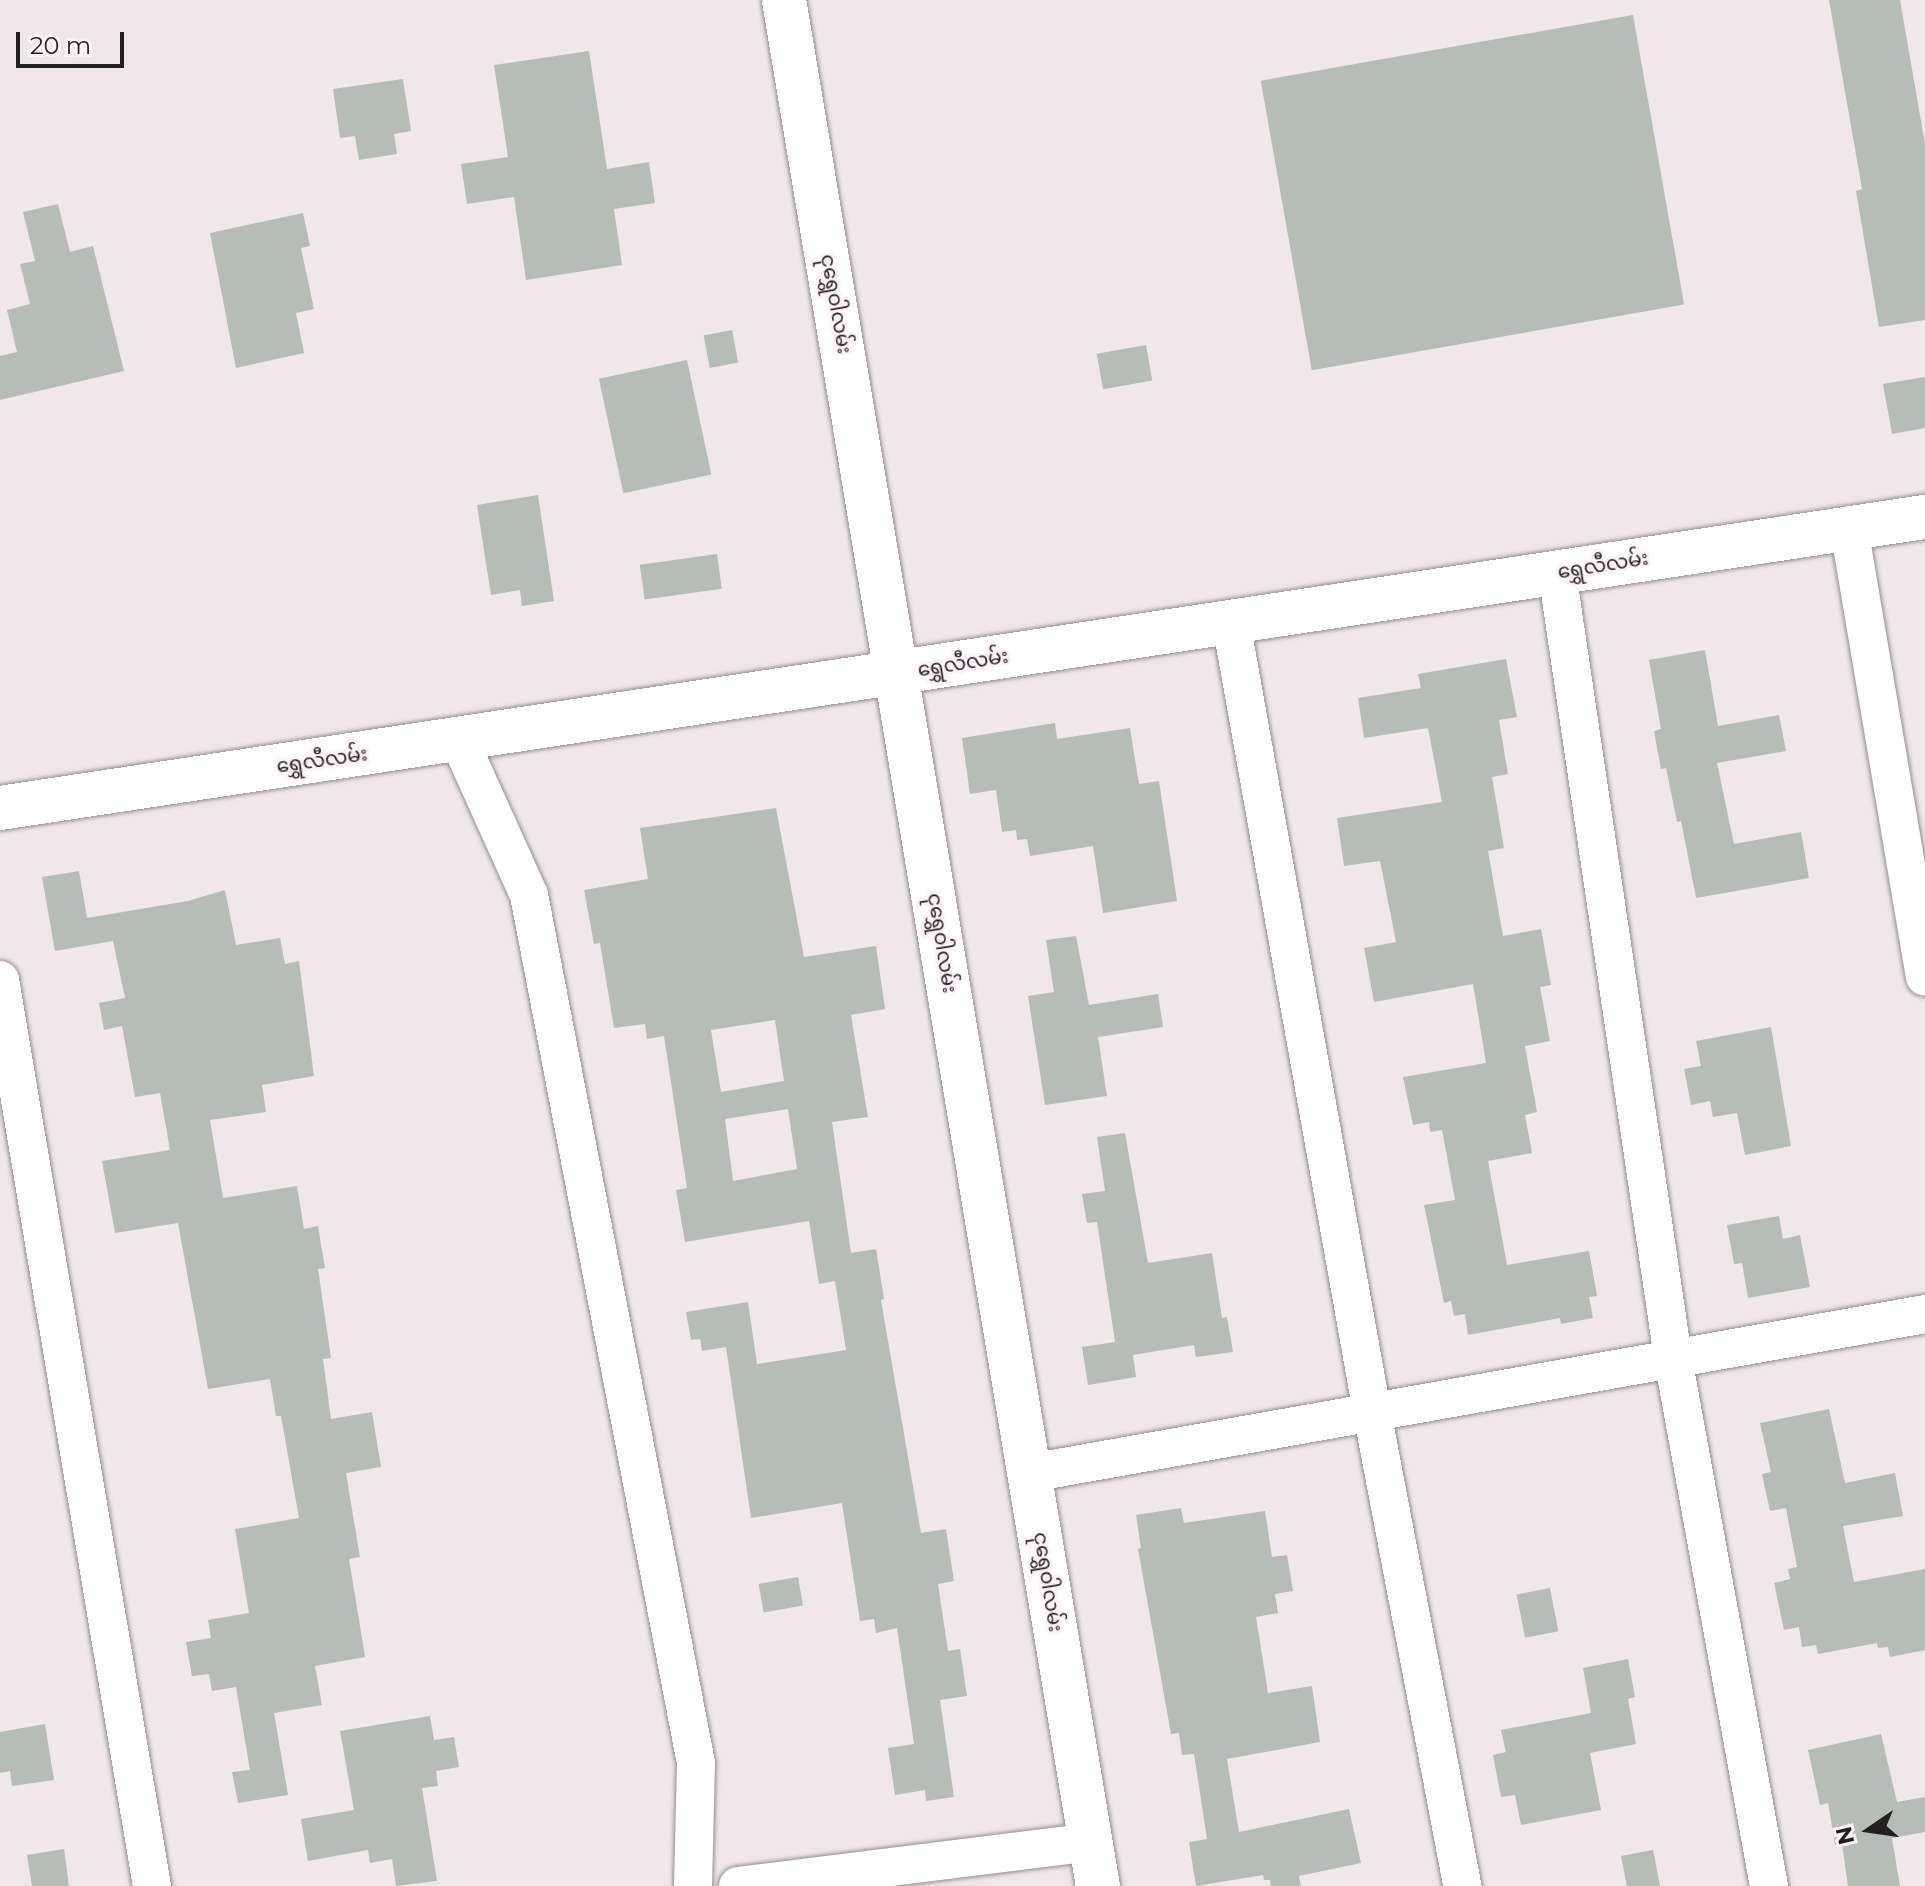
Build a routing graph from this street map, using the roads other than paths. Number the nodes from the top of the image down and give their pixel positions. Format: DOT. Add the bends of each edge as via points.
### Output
graph roads {
  1 [pos="784,0"];
  2 [pos="1925,517"];
  3 [pos="1849,528"];
  4 [pos="1557,572"];
  5 [pos="1231,622"];
  6 [pos="898,673"];
  7 [pos="459,740"];
  8 [pos="0,808"];
  9 [pos="1925,977"];
  10 [pos="0,980"];
  11 [pos="1925,1314"];
  12 [pos="1673,1358"];
  13 [pos="1372,1412"];
  14 [pos="1030,1473"];
  15 [pos="1090,1842"];
  16 [pos="152,1886"];
  17 [pos="693,1886"];
  18 [pos="738,1886"];
  19 [pos="1098,1886"];
  20 [pos="1462,1886"];
  21 [pos="1769,1886"];
  1 -- 6 [label="street, ငုရွှေဝါလမ်း"];
  2 -- 3 [label="street, ရွှေလီလမ်း"];
  3 -- 4 [label="street, ရွှေလီလမ်း"];
  3 -- 9 [label="street"];
  4 -- 5 [label="street, ရွှေလီလမ်း"];
  4 -- 12 [label="street"];
  5 -- 6 [label="street, ရွှေလီလမ်း"];
  5 -- 13 [label="street"];
  6 -- 7 [label="street, ရွှေလီလမ်း"];
  6 -- 14 [label="street, ငုရွှေဝါလမ်း"];
  7 -- 8 [label="street, ရွှေလီလမ်း"];
  7 -- 17 [label="street" via="529,895 696,1763"];
  10 -- 16 [label="street"];
  11 -- 12 [label="street"];
  12 -- 13 [label="street"];
  12 -- 21 [label="street"];
  13 -- 14 [label="street"];
  13 -- 20 [label="street"];
  14 -- 15 [label="street, ငုရွှေဝါလမ်း"];
  15 -- 18 [label="street"];
  15 -- 19 [label="street, ငုရွှေဝါလမ်း"];
}
